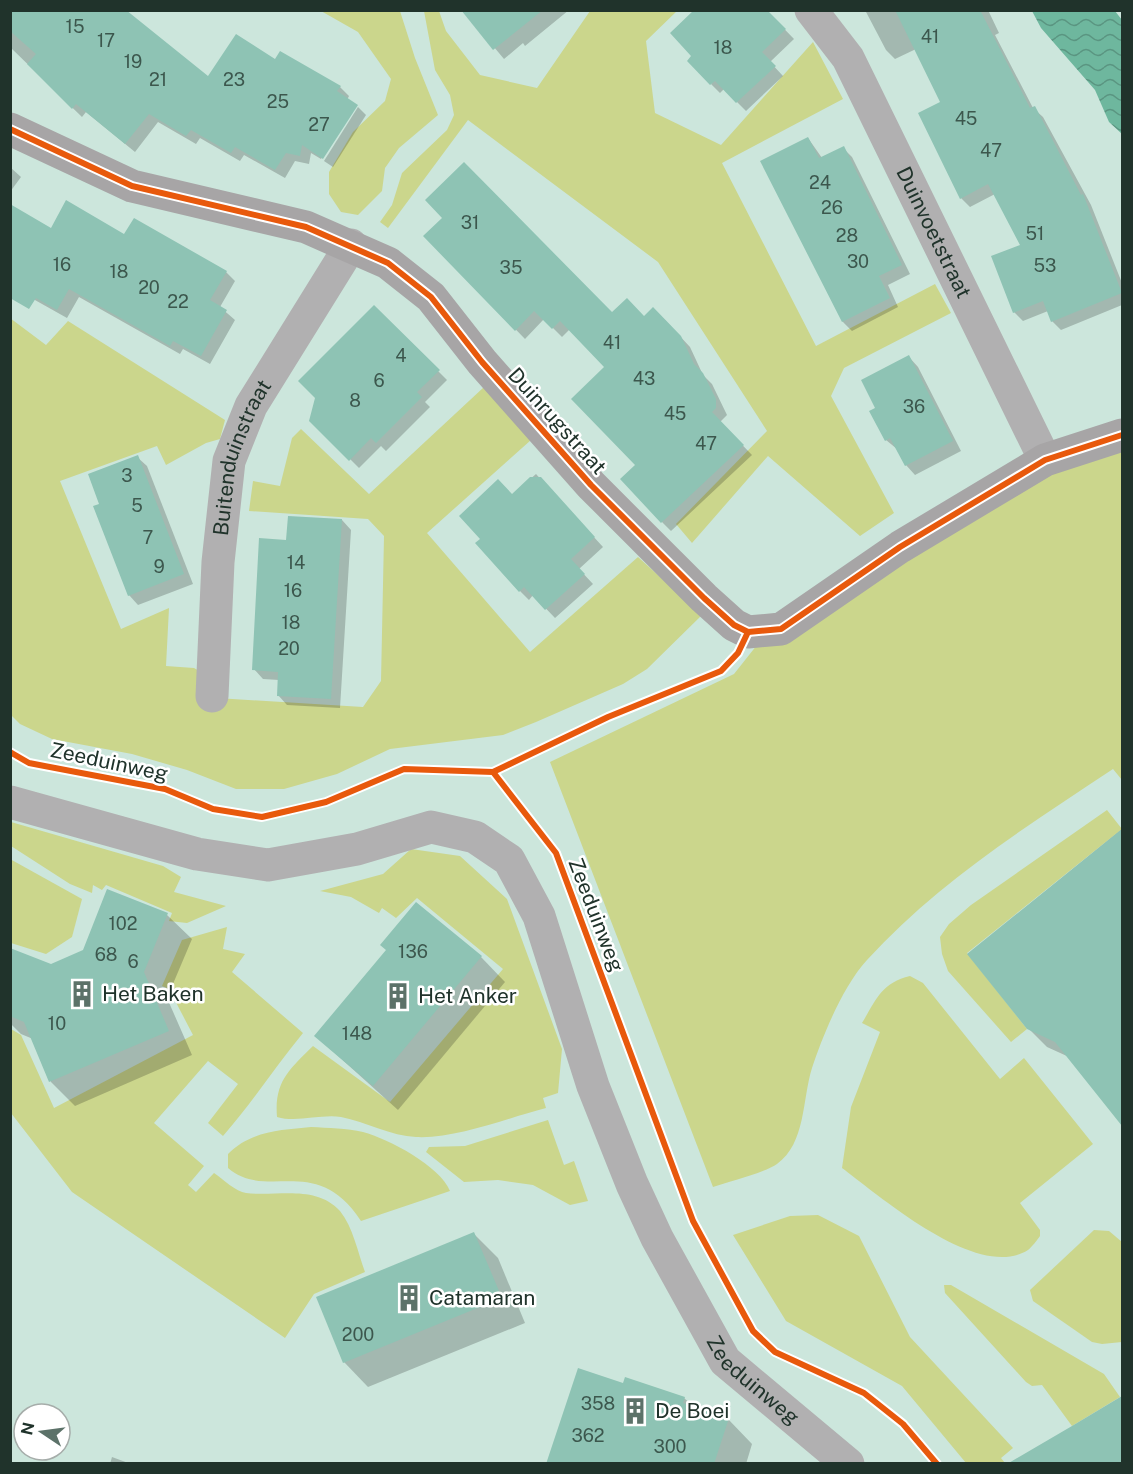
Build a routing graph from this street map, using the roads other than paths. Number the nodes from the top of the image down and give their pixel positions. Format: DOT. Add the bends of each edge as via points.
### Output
graph roads {
  1 [pos="811,10"];
  2 [pos="10,129"];
  3 [pos="351,245"];
  4 [pos="1122,435"];
  5 [pos="1045,460"];
  6 [pos="212,696"];
  7 [pos="10,802"];
  8 [pos="848,1464"];
  1 -- 5 [label="street, Duinvoetstraat" via="848,58"];
  2 -- 3 [label="street, Duinrugstraat" via="132,186 306,228"];
  3 -- 5 [label="street, Duinrugstraat" via="388,263 431,297 482,362 591,484 704,598 734,625 748,632 781,630 900,547"];
  3 -- 6 [label="street, Buitenduinstraat" via="251,406 229,461 218,562"];
  4 -- 5 [label="street, Duinrugstraat"];
  7 -- 8 [label="street, Zeeduinweg" via="197,854 268,865 357,849 430,827 475,837 509,860 539,916 593,1086 632,1184 725,1361"];
}
